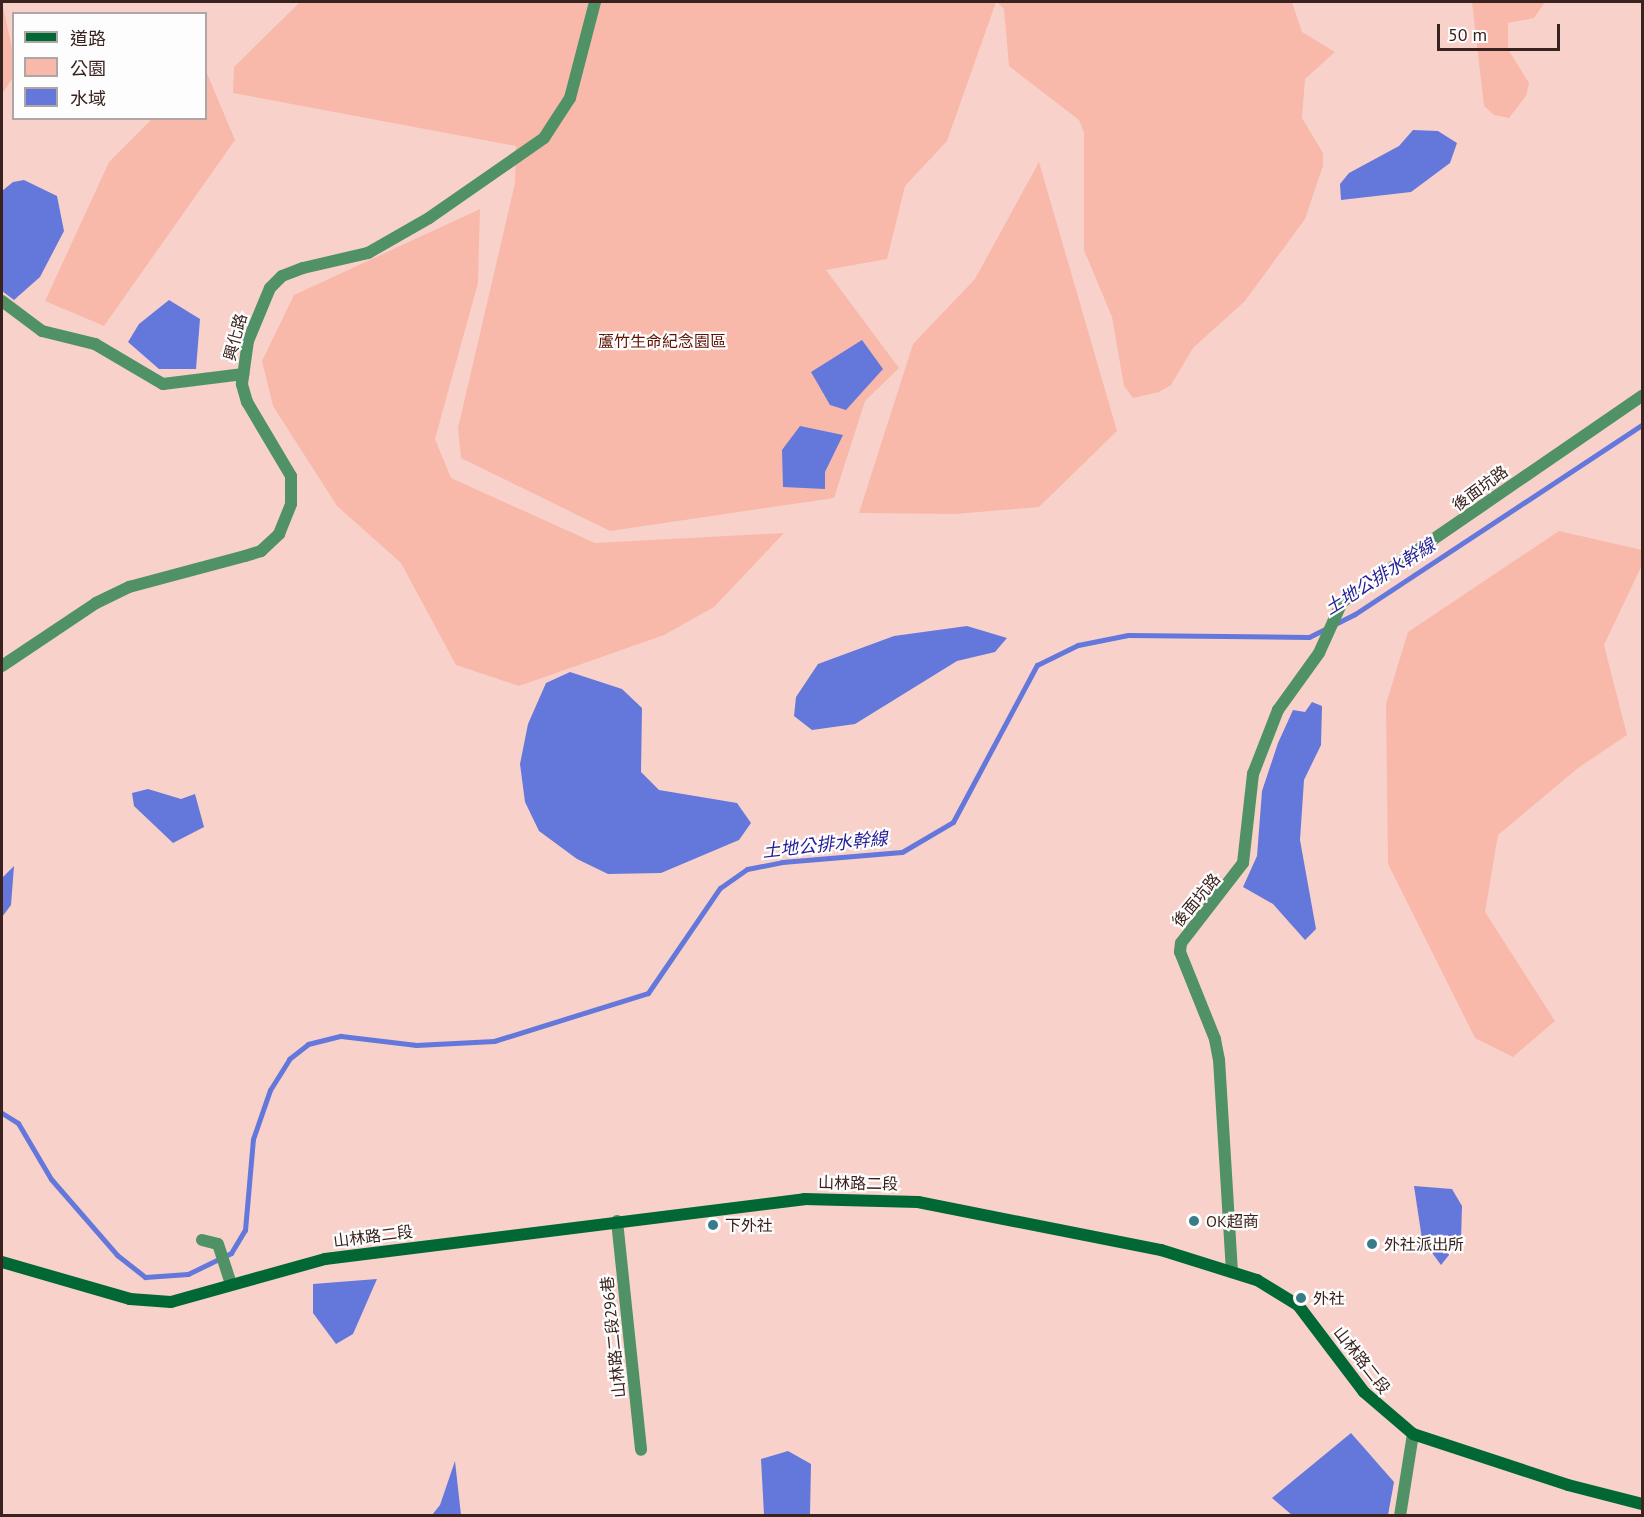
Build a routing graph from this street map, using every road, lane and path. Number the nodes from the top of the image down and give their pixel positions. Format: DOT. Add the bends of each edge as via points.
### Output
graph roads {
  1 [pos="595,2"];
  2 [pos="2,301"];
  3 [pos="243,374"];
  4 [pos="1642,396"];
  5 [pos="2,666"];
  6 [pos="617,1221"];
  7 [pos="202,1240"];
  8 [pos="2,1262"];
  9 [pos="1232,1272"];
  10 [pos="229,1278"];
  11 [pos="1413,1434"];
  12 [pos="641,1450"];
  13 [pos="1642,1503"];
  14 [pos="1400,1515"];
  1 -- 3 [label="street, 興化路" via="570,98 544,138 429,218 368,253 282,276 258,312"];
  2 -- 3 [label="street" via="42,331 95,344 163,384"];
  3 -- 5 [label="street, 興化路" via="247,402 291,476 291,504 279,534 261,550 121,591"];
  4 -- 9 [label="street, 後面坑路" via="1355,592 1338,608 1329,636 1271,725 1253,774 1243,863 1181,943 1180,952 1215,1039 1219,1060"];
  6 -- 9 [label="main road, 山林路二段" via="804,1199 884,1198 1126,1243"];
  6 -- 10 [label="main road, 山林路二段" via="325,1259"];
  6 -- 12 [label="street, 山林路二段296巷"];
  7 -- 10 [label="street" via="219,1247"];
  8 -- 10 [label="main road, 山林路二段" via="150,1303"];
  9 -- 11 [label="main road, 山林路二段" via="1281,1291 1298,1305 1364,1392"];
  11 -- 13 [label="main road, 山林路二段" via="1556,1481"];
  11 -- 14 [label="street"];
}
